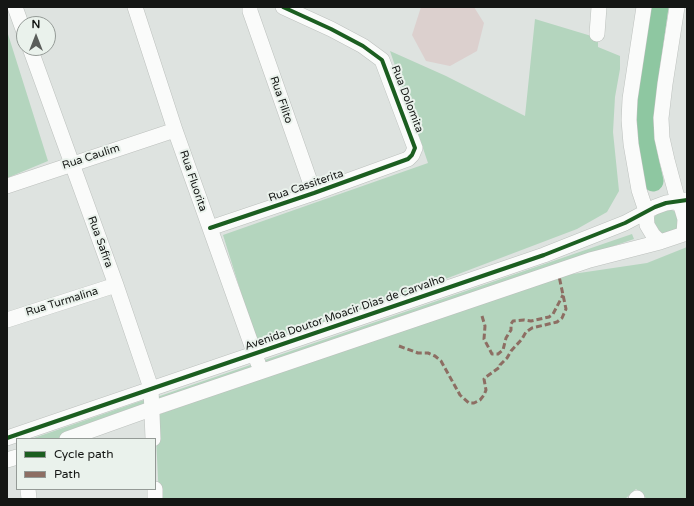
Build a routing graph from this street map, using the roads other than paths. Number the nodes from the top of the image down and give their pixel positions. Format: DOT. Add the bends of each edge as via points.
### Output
graph roads {
  1 [pos="135,7"];
  2 [pos="250,7"];
  3 [pos="283,7"];
  4 [pos="599,7"];
  5 [pos="644,7"];
  6 [pos="677,7"];
  7 [pos="597,34"];
  8 [pos="33,56"];
  9 [pos="175,130"];
  10 [pos="408,159"];
  11 [pos="71,164"];
  12 [pos="7,186"];
  13 [pos="314,193"];
  14 [pos="682,200"];
  15 [pos="646,211"];
  16 [pos="210,228"];
  17 [pos="686,233"];
  18 [pos="660,242"];
  19 [pos="494,272"];
  20 [pos="116,285"];
  21 [pos="501,290"];
  22 [pos="7,320"];
  23 [pos="254,354"];
  24 [pos="261,372"];
  25 [pos="151,388"];
  26 [pos="151,409"];
  27 [pos="7,438"];
  28 [pos="70,438"];
  29 [pos="153,438"];
  1 -- 9 [label="street, Rua Fluorita"];
  2 -- 13 [label="street, Rua Filito"];
  3 -- 10 [label="street, Rua Dolomita" via="331,29 382,60 415,148"];
  4 -- 7 [label="street"];
  5 -- 15 [label="street" via="629,120 630,144"];
  6 -- 14 [label="street" via="661,118 662,138"];
  8 -- 11 [label="street, Rua Safira"];
  9 -- 11 [label="street, Rua Caulim"];
  9 -- 16 [label="street, Rua Fluorita"];
  10 -- 13 [label="street, Rua Cassiterita"];
  11 -- 12 [label="street, Rua Caulim"];
  11 -- 20 [label="street, Rua Safira"];
  13 -- 16 [label="street, Rua Cassiterita"];
  14 -- 15 [label="street, Avenida Doutor Moacir Dias de Carvalho"];
  14 -- 17 [label="street"];
  15 -- 18 [label="street" via="649,230"];
  15 -- 19 [label="street, Avenida Doutor Moacir Dias de Carvalho" via="624,223"];
  16 -- 23 [label="street, Rua Fluorita"];
  17 -- 18 [label="street"];
  18 -- 21 [label="street" via="590,260"];
  19 -- 21 [label="street"];
  19 -- 23 [label="street, Avenida Doutor Moacir Dias de Carvalho"];
  20 -- 22 [label="street, Rua Turmalina"];
  20 -- 25 [label="street, Rua Safira"];
  21 -- 24 [label="street"];
  23 -- 24 [label="street, Rua Fluorita"];
  23 -- 25 [label="street, Avenida Doutor Moacir Dias de Carvalho"];
  24 -- 26 [label="street"];
  25 -- 26 [label="street, Rua Safira"];
  25 -- 27 [label="street, Avenida Doutor Moacir Dias de Carvalho"];
  26 -- 28 [label="street"];
  26 -- 29 [label="street, Rua Safira"];
}
